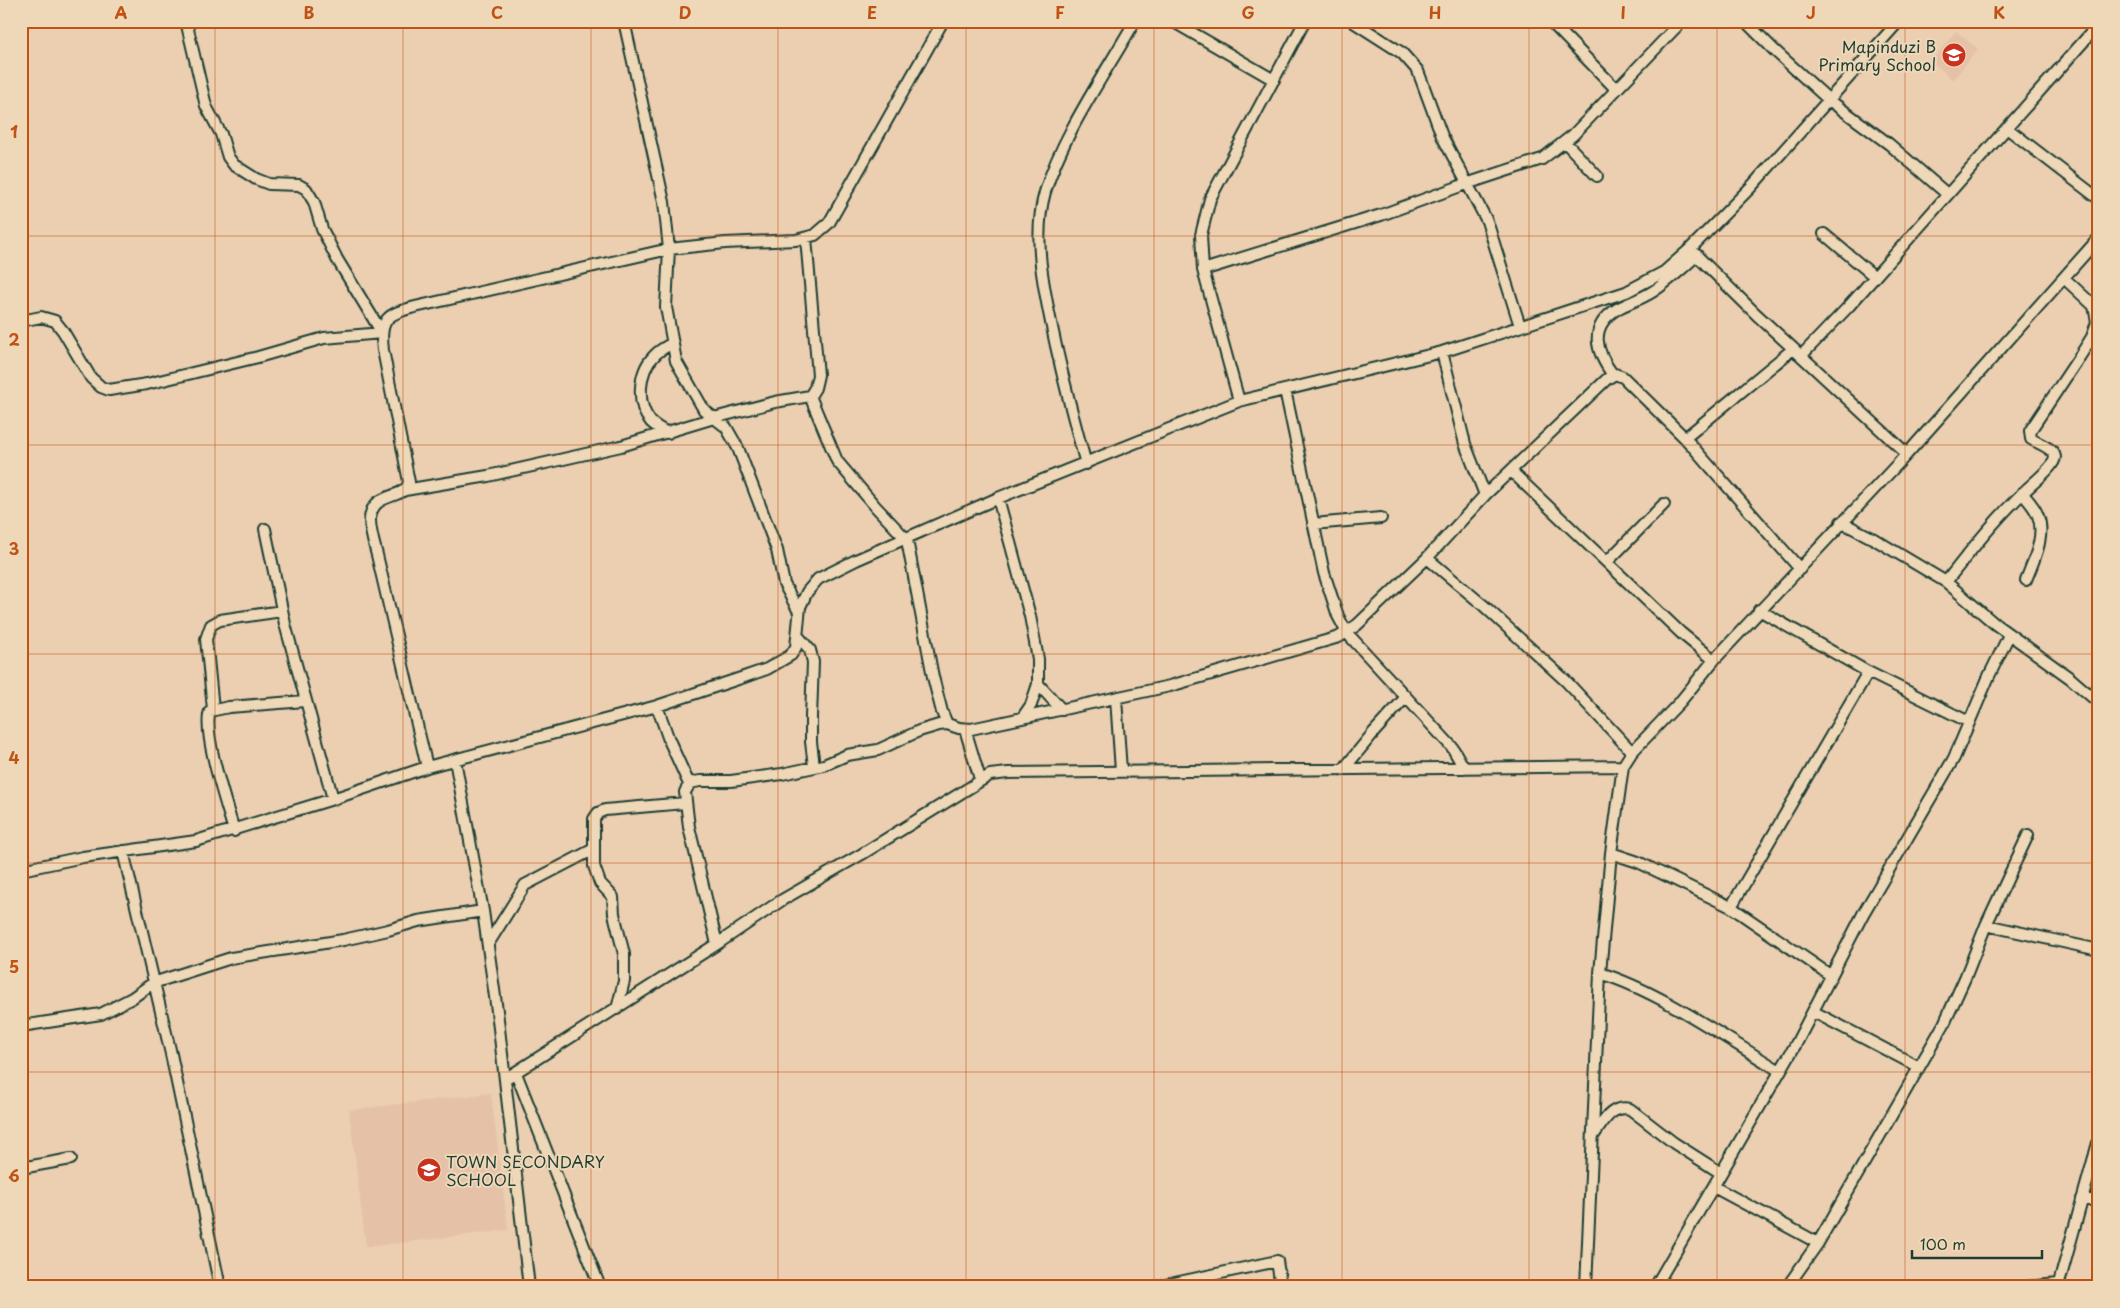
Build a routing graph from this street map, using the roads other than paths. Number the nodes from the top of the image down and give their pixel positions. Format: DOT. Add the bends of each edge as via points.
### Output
graph roads {
  1 [pos="186,21"];
  2 [pos="624,21"];
  3 [pos="943,21"];
  4 [pos="1135,21"];
  5 [pos="1172,21"];
  6 [pos="1305,21"];
  7 [pos="1352,21"];
  8 [pos="1550,21"];
  9 [pos="1682,21"];
  10 [pos="1744,21"];
  11 [pos="1899,21"];
  12 [pos="2099,24"];
  13 [pos="1274,80"];
  14 [pos="1616,89"];
  15 [pos="1829,100"];
  16 [pos="2008,129"];
  17 [pos="1564,142"];
  18 [pos="1597,176"];
  19 [pos="1466,184"];
  20 [pos="1946,194"];
  21 [pos="2099,199"];
  22 [pos="1824,234"];
  23 [pos="806,238"];
  24 [pos="2099,238"];
  25 [pos="669,250"];
  26 [pos="1694,252"];
  27 [pos="1203,270"];
  28 [pos="1875,276"];
  29 [pos="2064,278"];
  30 [pos="21,322"];
  31 [pos="1520,326"];
  32 [pos="382,332"];
  33 [pos="673,342"];
  34 [pos="1442,352"];
  35 [pos="1797,352"];
  36 [pos="1613,375"];
  37 [pos="1285,390"];
  38 [pos="810,396"];
  39 [pos="1238,401"];
  40 [pos="714,418"];
  41 [pos="668,433"];
  42 [pos="1685,438"];
  43 [pos="1906,454"];
  44 [pos="1086,464"];
  45 [pos="1511,472"];
  46 [pos="405,490"];
  47 [pos="2022,493"];
  48 [pos="1485,495"];
  49 [pos="998,498"];
  50 [pos="1664,504"];
  51 [pos="1381,518"];
  52 [pos="1841,522"];
  53 [pos="1313,524"];
  54 [pos="265,529"];
  55 [pos="907,540"];
  56 [pos="1427,558"];
  57 [pos="1607,562"];
  58 [pos="1800,569"];
  59 [pos="2026,580"];
  60 [pos="1946,582"];
  61 [pos="1759,610"];
  62 [pos="282,611"];
  63 [pos="799,612"];
  64 [pos="1347,633"];
  65 [pos="2009,635"];
  66 [pos="798,636"];
  67 [pos="1714,660"];
  68 [pos="1868,672"];
  69 [pos="1038,684"];
  70 [pos="1116,698"];
  71 [pos="1405,698"];
  72 [pos="305,701"];
  73 [pos="2099,702"];
  74 [pos="657,706"];
  75 [pos="213,709"];
  76 [pos="1062,710"];
  77 [pos="1022,718"];
  78 [pos="1969,722"];
  79 [pos="947,724"];
  80 [pos="965,729"];
  81 [pos="1632,752"];
  82 [pos="455,760"];
  83 [pos="427,766"];
  84 [pos="814,766"];
  85 [pos="1624,766"];
  86 [pos="1464,768"];
  87 [pos="1343,770"];
  88 [pos="1121,771"];
  89 [pos="980,779"];
  90 [pos="689,784"];
  91 [pos="333,800"];
  92 [pos="685,803"];
  93 [pos="234,831"];
  94 [pos="2028,835"];
  95 [pos="594,849"];
  96 [pos="123,851"];
  97 [pos="1611,853"];
  98 [pos="21,870"];
  99 [pos="1731,907"];
  100 [pos="483,912"];
  101 [pos="1986,925"];
  102 [pos="488,944"];
  103 [pos="717,944"];
  104 [pos="2099,950"];
  105 [pos="1600,973"];
  106 [pos="1830,975"];
  107 [pos="153,983"];
  108 [pos="617,1009"];
  109 [pos="1814,1012"];
  110 [pos="21,1026"];
  111 [pos="1919,1067"];
  112 [pos="1780,1071"];
  113 [pos="516,1073"];
  114 [pos="505,1079"];
  115 [pos="1593,1136"];
  116 [pos="2099,1138"];
  117 [pos="71,1159"];
  118 [pos="21,1168"];
  119 [pos="1721,1173"];
  120 [pos="1714,1187"];
  121 [pos="2082,1199"];
  122 [pos="2099,1201"];
  123 [pos="1818,1243"];
  124 [pos="2058,1285"];
  125 [pos="220,1287"];
  126 [pos="529,1287"];
  127 [pos="600,1287"];
  128 [pos="1156,1287"];
  129 [pos="1282,1287"];
  130 [pos="1586,1287"];
  131 [pos="1656,1287"];
  132 [pos="1787,1287"];
  133 [pos="2025,1287"];
  1 -- 32 [label="street" via="206,106 221,134 228,157 234,165 256,179 306,189 337,259"];
  2 -- 25 [label="street" via="664,202"];
  3 -- 23 [label="street" via="829,223 816,235"];
  4 -- 44 [label="street" via="1064,146 1045,192 1041,211 1040,245 1045,293"];
  5 -- 13 [label="street"];
  6 -- 13 [label="street"];
  7 -- 19 [label="street" via="1402,53 1414,66 1442,136"];
  8 -- 14 [label="street"];
  9 -- 14 [label="street"];
  10 -- 15 [label="street"];
  11 -- 15 [label="street"];
  12 -- 16 [label="street"];
  13 -- 27 [label="street" via="1210,199 1201,234"];
  14 -- 17 [label="street"];
  15 -- 20 [label="street" via="1889,144"];
  15 -- 26 [label="street"];
  16 -- 20 [label="street"];
  16 -- 21 [label="street"];
  17 -- 18 [label="street"];
  17 -- 19 [label="street" via="1535,162"];
  19 -- 27 [label="street" via="1381,215"];
  19 -- 31 [label="street" via="1487,221"];
  20 -- 28 [label="street"];
  22 -- 28 [label="street"];
  23 -- 25 [label="street"];
  23 -- 38 [label="street" via="818,375"];
  24 -- 29 [label="street"];
  25 -- 32 [label="street" via="399,311 386,320"];
  25 -- 33 [label="street" via="666,307"];
  26 -- 31 [label="street" via="1626,292"];
  26 -- 35 [label="street"];
  26 -- 36 [label="street" via="1652,292 1618,309 1599,329 1597,342"];
  27 -- 39 [label="street"];
  28 -- 35 [label="street"];
  29 -- 43 [label="street"];
  29 -- 47 [label="street" via="2094,306 2097,322 2092,337 2030,431 2031,439 2049,449 2055,460"];
  30 -- 32 [label="street" via="46,316 55,321 91,378 109,390 147,384 324,338"];
  31 -- 34 [label="street"];
  32 -- 46 [label="street" via="409,476"];
  33 -- 40 [label="street" via="677,364 704,410"];
  33 -- 41 [label="street" via="650,360 640,390 649,419"];
  34 -- 37 [label="street"];
  34 -- 48 [label="street" via="1465,444"];
  35 -- 42 [label="street"];
  35 -- 43 [label="street"];
  36 -- 42 [label="street" via="1623,377"];
  36 -- 45 [label="street"];
  37 -- 39 [label="street"];
  37 -- 53 [label="street"];
  38 -- 40 [label="street"];
  38 -- 55 [label="street" via="837,461"];
  39 -- 44 [label="street"];
  40 -- 41 [label="street"];
  40 -- 63 [label="street" via="726,427 738,448 777,550 784,584"];
  41 -- 46 [label="street" via="488,476"];
  42 -- 58 [label="street"];
  43 -- 52 [label="street"];
  44 -- 49 [label="street"];
  45 -- 48 [label="street"];
  45 -- 57 [label="street"];
  46 -- 83 [label="street" via="380,500 370,520"];
  47 -- 59 [label="street" via="2035,508 2039,519 2037,548"];
  47 -- 60 [label="street"];
  48 -- 56 [label="street"];
  49 -- 55 [label="street"];
  49 -- 69 [label="street" via="1030,616 1038,659"];
  50 -- 57 [label="street"];
  51 -- 53 [label="street"];
  52 -- 58 [label="street"];
  52 -- 60 [label="street"];
  53 -- 64 [label="street" via="1331,594"];
  54 -- 62 [label="street"];
  55 -- 63 [label="street" via="818,579 804,595"];
  55 -- 79 [label="street" via="933,677"];
  56 -- 64 [label="street"];
  56 -- 81 [label="street" via="1566,681"];
  57 -- 67 [label="street"];
  58 -- 61 [label="street"];
  60 -- 65 [label="street"];
  61 -- 67 [label="street"];
  61 -- 68 [label="street"];
  62 -- 72 [label="street"];
  62 -- 75 [label="street" via="220,620 211,625 206,640"];
  63 -- 66 [label="street"];
  64 -- 70 [label="street" via="1278,656"];
  64 -- 71 [label="street"];
  65 -- 73 [label="street"];
  65 -- 78 [label="street"];
  66 -- 74 [label="street" via="794,652 783,661"];
  66 -- 84 [label="street" via="810,650 814,662 811,742"];
  67 -- 81 [label="street" via="1680,702"];
  68 -- 78 [label="street"];
  68 -- 99 [label="street"];
  69 -- 76 [label="street"];
  69 -- 77 [label="street"];
  70 -- 76 [label="street"];
  70 -- 88 [label="street"];
  71 -- 86 [label="street" via="1452,747"];
  71 -- 87 [label="street"];
  72 -- 75 [label="street"];
  72 -- 91 [label="street"];
  74 -- 82 [label="street"];
  74 -- 90 [label="street"];
  75 -- 93 [label="street" via="209,713 209,725"];
  76 -- 77 [label="street"];
  77 -- 80 [label="street"];
  78 -- 106 [label="street" via="1954,758"];
  79 -- 80 [label="street"];
  79 -- 84 [label="street" via="919,731 878,750 847,755"];
  80 -- 89 [label="street"];
  81 -- 85 [label="street"];
  82 -- 83 [label="street"];
  82 -- 100 [label="street"];
  83 -- 91 [label="street"];
  84 -- 90 [label="street" via="782,774 731,781 700,780"];
  85 -- 86 [label="street"];
  85 -- 97 [label="street"];
  86 -- 87 [label="street"];
  87 -- 88 [label="street"];
  88 -- 89 [label="street" via="1008,773"];
  89 -- 103 [label="street" via="782,900"];
  90 -- 92 [label="street"];
  91 -- 93 [label="street"];
  92 -- 95 [label="street" via="599,812 594,819"];
  92 -- 103 [label="street"];
  93 -- 96 [label="street" via="180,844"];
  94 -- 101 [label="street"];
  95 -- 102 [label="street" via="525,885"];
  95 -- 108 [label="street" via="598,878 613,897 624,954 624,981"];
  96 -- 98 [label="street"];
  96 -- 107 [label="street"];
  97 -- 99 [label="street" via="1638,862"];
  97 -- 105 [label="street"];
  99 -- 106 [label="street"];
  100 -- 102 [label="street"];
  100 -- 107 [label="street" via="418,921 343,940 249,954"];
  101 -- 104 [label="street"];
  101 -- 111 [label="street" via="1944,1024"];
  102 -- 114 [label="street"];
  103 -- 108 [label="street"];
  105 -- 112 [label="street" via="1622,979 1658,998"];
  105 -- 115 [label="street"];
  106 -- 109 [label="street"];
  107 -- 110 [label="street" via="109,1011"];
  107 -- 125 [label="street"];
  108 -- 113 [label="street"];
  109 -- 111 [label="street"];
  109 -- 112 [label="street"];
  111 -- 123 [label="street"];
  112 -- 119 [label="street"];
  113 -- 114 [label="street"];
  113 -- 127 [label="street"];
  114 -- 126 [label="street"];
  115 -- 119 [label="street" via="1614,1109 1630,1108 1674,1143"];
  115 -- 130 [label="street"];
  116 -- 121 [label="street"];
  117 -- 118 [label="street"];
  119 -- 120 [label="street"];
  120 -- 123 [label="street"];
  120 -- 131 [label="street"];
  121 -- 122 [label="street"];
  121 -- 124 [label="street"];
  123 -- 132 [label="street"];
  124 -- 133 [label="street"];
  128 -- 129 [label="street" via="1276,1261"];
}
